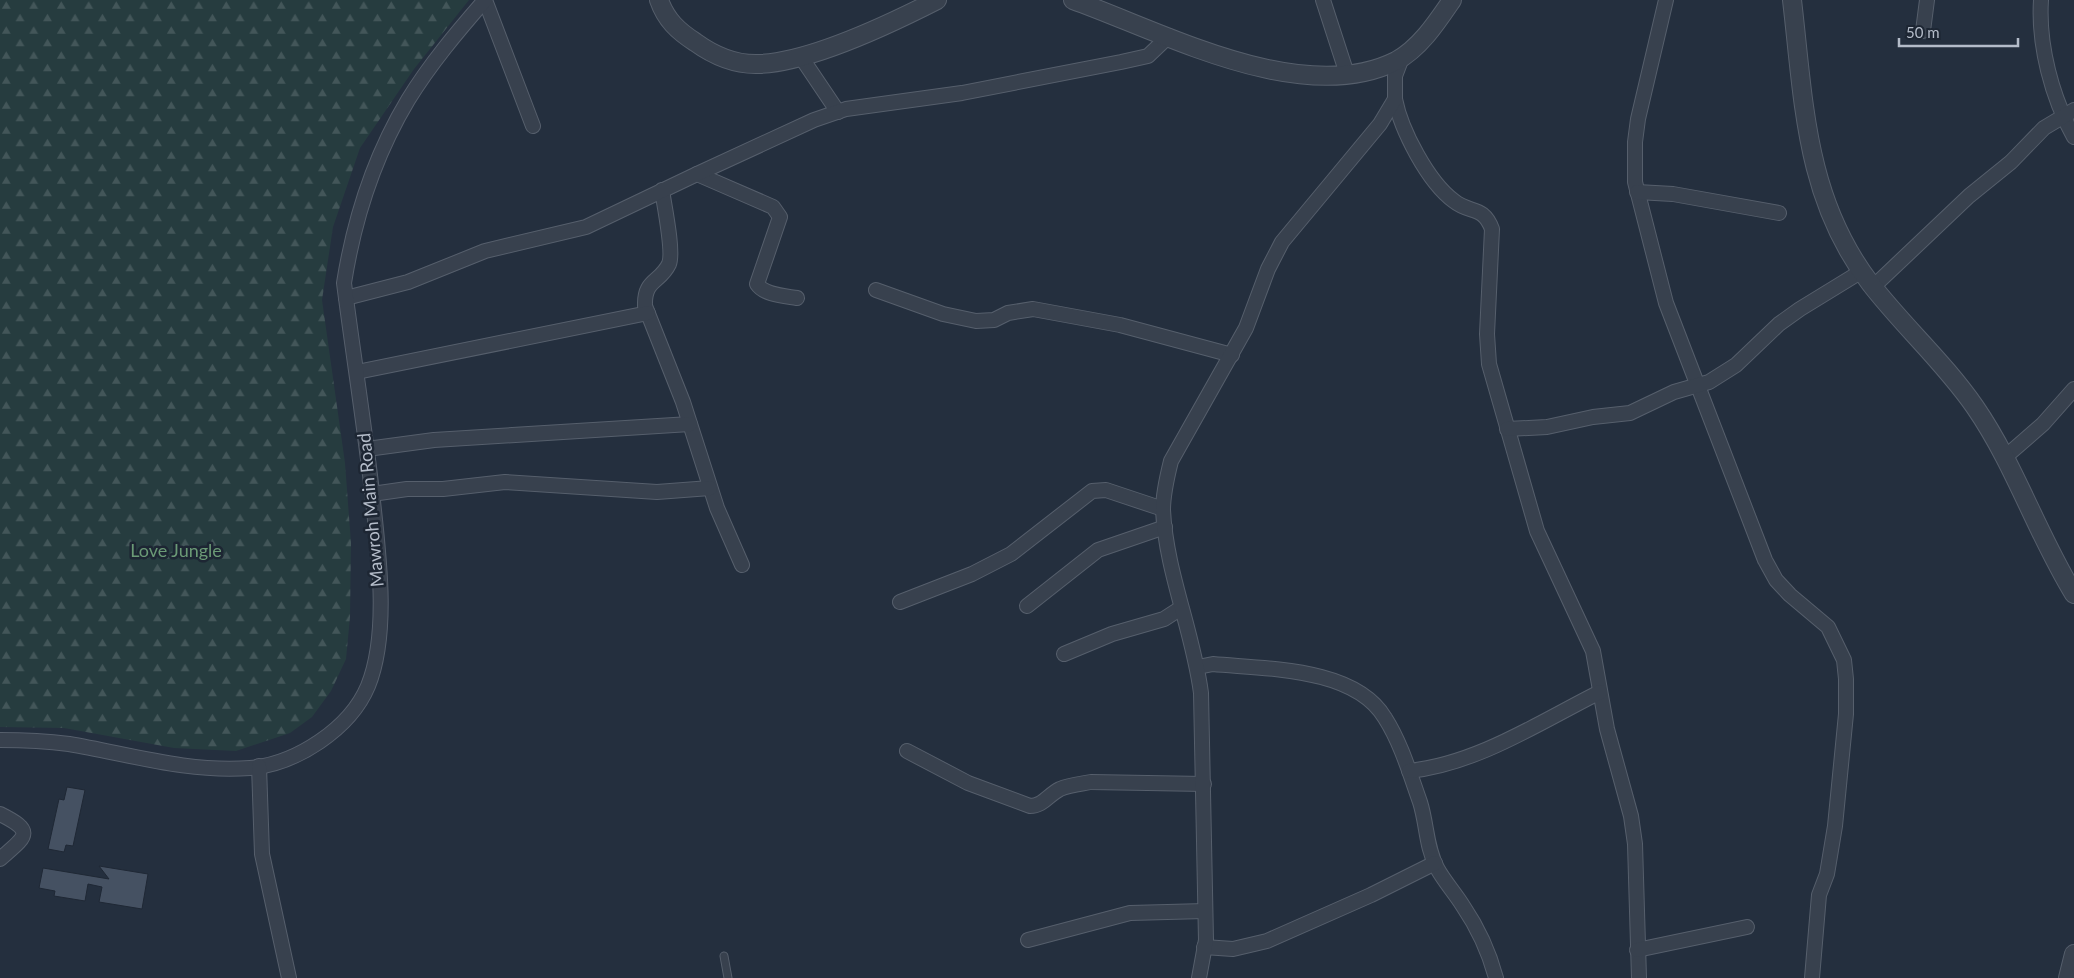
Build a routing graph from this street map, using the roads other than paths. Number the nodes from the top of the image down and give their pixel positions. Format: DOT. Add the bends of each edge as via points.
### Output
graph roads {
  1 [pos="485,0"];
  2 [pos="659,0"];
  3 [pos="937,0"];
  4 [pos="1073,0"];
  5 [pos="1323,0"];
  6 [pos="1452,0"];
  7 [pos="1666,0"];
  8 [pos="1792,0"];
  9 [pos="1927,0"];
  10 [pos="2041,0"];
  11 [pos="1923,31"];
  12 [pos="1168,36"];
  13 [pos="1403,56"];
  14 [pos="801,57"];
  15 [pos="1347,74"];
  16 [pos="1395,99"];
  17 [pos="838,112"];
  18 [pos="2068,113"];
  19 [pos="533,126"];
  20 [pos="2074,137"];
  21 [pos="697,174"];
  22 [pos="662,190"];
  23 [pos="1637,192"];
  24 [pos="1779,213"];
  25 [pos="1862,271"];
  26 [pos="1874,287"];
  27 [pos="876,290"];
  28 [pos="346,298"];
  29 [pos="797,298"];
  30 [pos="648,313"];
  31 [pos="1232,355"];
  32 [pos="356,372"];
  33 [pos="1699,386"];
  34 [pos="2074,389"];
  35 [pos="690,424"];
  36 [pos="1508,429"];
  37 [pos="367,449"];
  38 [pos="2004,458"];
  39 [pos="710,488"];
  40 [pos="372,494"];
  41 [pos="1163,509"];
  42 [pos="1165,527"];
  43 [pos="742,565"];
  44 [pos="2073,591"];
  45 [pos="900,602"];
  46 [pos="1027,606"];
  47 [pos="1181,608"];
  48 [pos="1064,654"];
  49 [pos="1198,667"];
  50 [pos="1600,692"];
  51 [pos="0,740"];
  52 [pos="907,751"];
  53 [pos="259,766"];
  54 [pos="1409,771"];
  55 [pos="1204,784"];
  56 [pos="0,814"];
  57 [pos="0,859"];
  58 [pos="1435,863"];
  59 [pos="1205,911"];
  60 [pos="1747,927"];
  61 [pos="1028,940"];
  62 [pos="1204,947"];
  63 [pos="1638,950"];
  64 [pos="2074,954"];
  65 [pos="724,956"];
  66 [pos="289,978"];
  67 [pos="728,978"];
  68 [pos="1198,978"];
  69 [pos="1496,978"];
  70 [pos="1639,978"];
  71 [pos="1812,978"];
  72 [pos="2068,978"];
  1 -- 19 [label="street"];
  1 -- 28 [label="street, Mawroh Main Road" via="427,71 393,128 375,169 349,248 344,283"];
  2 -- 14 [label="street" via="676,29 727,59 758,64"];
  3 -- 14 [label="street" via="900,19"];
  4 -- 12 [label="street"];
  5 -- 15 [label="street"];
  6 -- 13 [label="street" via="1417,45"];
  7 -- 23 [label="street" via="1638,119 1634,166"];
  8 -- 25 [label="street" via="1812,161 1833,221"];
  9 -- 11 [label="street"];
  10 -- 18 [label="street" via="2046,62"];
  12 -- 15 [label="street" via="1246,65 1306,74"];
  12 -- 17 [label="street" via="1148,56 1043,79"];
  13 -- 15 [label="street" via="1373,69"];
  13 -- 16 [label="street" via="1394,76"];
  14 -- 17 [label="street"];
  16 -- 31 [label="street" via="1380,124 1282,242"];
  16 -- 36 [label="street" via="1410,141 1438,185 1453,201 1484,215 1492,229 1487,334 1489,364"];
  17 -- 21 [label="street"];
  18 -- 20 [label="street"];
  18 -- 26 [label="street" via="2044,128"];
  21 -- 22 [label="street"];
  21 -- 29 [label="street" via="778,211 780,217 757,284 766,292"];
  22 -- 28 [label="street" via="571,232 484,251 408,282"];
  22 -- 30 [label="street" via="670,257 664,270 644,294"];
  23 -- 24 [label="street" via="1673,194"];
  23 -- 33 [label="street" via="1666,303"];
  25 -- 26 [label="street"];
  25 -- 33 [label="street" via="1800,309 1779,324 1736,365"];
  26 -- 38 [label="street" via="1975,406"];
  27 -- 31 [label="street" via="942,314 976,322 1033,309 1120,326"];
  28 -- 32 [label="street, Mawroh Main Road"];
  30 -- 32 [label="street"];
  30 -- 35 [label="street"];
  31 -- 41 [label="street" via="1171,461"];
  32 -- 37 [label="street, Mawroh Main Road"];
  33 -- 36 [label="street" via="1674,392 1630,413 1547,427"];
  33 -- 71 [label="street" via="1754,536 1772,573 1790,595 1828,627 1844,660 1846,714 1835,826 1827,874 1818,895"];
  34 -- 38 [label="street" via="2043,424"];
  35 -- 37 [label="street" via="434,440"];
  35 -- 39 [label="street"];
  36 -- 50 [label="street" via="1537,531 1593,651"];
  37 -- 40 [label="street, Mawroh Main Road"];
  38 -- 44 [label="street"];
  39 -- 40 [label="street" via="657,492 505,482"];
  39 -- 43 [label="street"];
  40 -- 53 [label="street, Mawroh Main Road" via="380,600 378,644 368,685 346,721 327,737 298,753"];
  41 -- 42 [label="street"];
  41 -- 45 [label="street" via="1106,490 1092,490 1011,554 972,574"];
  42 -- 46 [label="street" via="1098,550"];
  42 -- 47 [label="street"];
  47 -- 48 [label="street" via="1164,619 1112,634"];
  47 -- 49 [label="street"];
  49 -- 54 [label="street" via="1213,664 1286,672 1347,685 1373,703 1384,716"];
  49 -- 55 [label="street"];
  50 -- 54 [label="street" via="1459,761 1432,769"];
  50 -- 63 [label="street" via="1631,816 1636,852"];
  51 -- 53 [label="street, Mawroh Main Road" via="69,744 169,763 226,769"];
  52 -- 55 [label="street" via="968,783 1030,806 1036,806 1059,789 1074,784"];
  53 -- 66 [label="street" via="262,854"];
  54 -- 58 [label="street" via="1425,818"];
  55 -- 59 [label="street"];
  56 -- 57 [label="street" via="20,824 24,834"];
  58 -- 62 [label="street" via="1267,941 1233,949"];
  58 -- 69 [label="street" via="1478,930"];
  59 -- 61 [label="street" via="1130,913"];
  59 -- 62 [label="street"];
  60 -- 63 [label="street"];
  62 -- 68 [label="street"];
  63 -- 70 [label="street"];
  64 -- 72 [label="street"];
  65 -- 67 [label="lane"];
}
